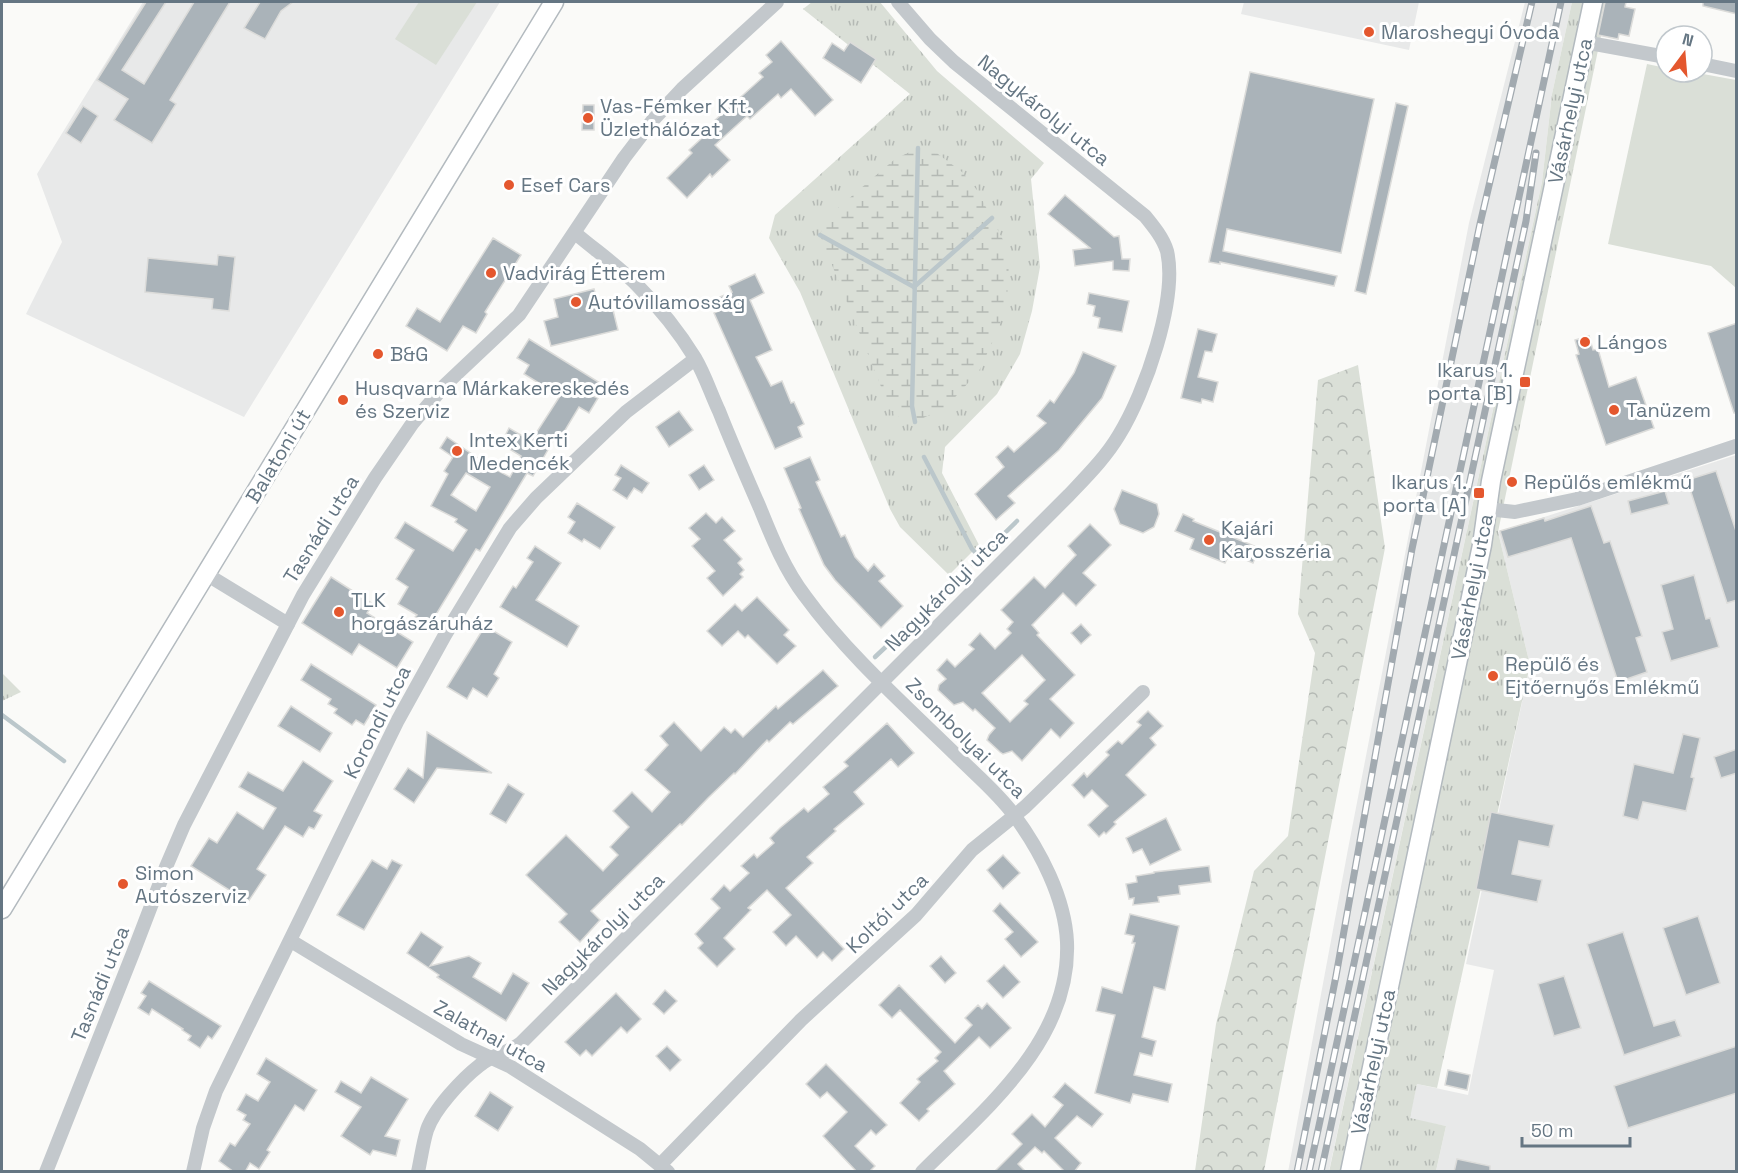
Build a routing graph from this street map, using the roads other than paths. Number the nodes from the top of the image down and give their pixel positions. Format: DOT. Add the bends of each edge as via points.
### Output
graph roads {
  1 [pos="554,2"];
  2 [pos="777,2"];
  3 [pos="898,2"];
  4 [pos="1593,2"];
  5 [pos="1584,42"];
  6 [pos="1654,55"];
  7 [pos="1714,66"];
  8 [pos="1737,71"];
  9 [pos="574,233"];
  10 [pos="695,359"];
  11 [pos="1737,446"];
  12 [pos="1486,509"];
  13 [pos="206,574"];
  14 [pos="288,624"];
  15 [pos="882,681"];
  16 [pos="1143,692"];
  17 [pos="1015,815"];
  18 [pos="2,909"];
  19 [pos="291,941"];
  20 [pos="491,1058"];
  21 [pos="664,1168"];
  22 [pos="46,1172"];
  23 [pos="193,1172"];
  24 [pos="418,1172"];
  25 [pos="922,1172"];
  26 [pos="1350,1172"];
  1 -- 13 [label="street, Balatoni út"];
  2 -- 9 [label="street, Tasnádi utca" via="654,120"];
  3 -- 15 [label="street, Nagykárolyi utca" via="954,62 1145,216 1158,232 1170,268 1165,312 1150,369 1134,409 1104,457"];
  4 -- 5 [label="street, Vásárhelyi utca"];
  5 -- 6 [label="street"];
  5 -- 12 [label="street, Vásárhelyi utca"];
  7 -- 8 [label="street"];
  9 -- 10 [label="street, Zsombolyai utca" via="636,284"];
  9 -- 14 [label="street, Tasnádi utca" via="519,315 445,385 411,424"];
  10 -- 15 [label="street, Zsombolyai utca" via="786,567 826,623"];
  10 -- 19 [label="street, Korondi utca" via="626,412 510,528 398,720"];
  11 -- 12 [label="street" via="1577,499 1515,512"];
  12 -- 26 [label="street, Vásárhelyi utca" via="1482,545"];
  13 -- 14 [label="street"];
  13 -- 18 [label="street, Balatoni út"];
  14 -- 22 [label="street, Tasnádi utca" via="184,825"];
  15 -- 17 [label="street, Zsombolyai utca"];
  15 -- 20 [label="street, Nagykárolyi utca" via="521,1043 512,1051"];
  16 -- 17 [label="street, Koltói utca"];
  17 -- 21 [label="street, Koltói utca" via="972,850 916,915 801,1020"];
  17 -- 25 [label="street, Zsombolyai utca" via="1040,857 1064,916 1066,968 1060,994 1031,1055 1005,1089"];
  19 -- 20 [label="street, Zalatnai utca" via="460,1044"];
  19 -- 23 [label="street, Korondi utca" via="209,1107"];
  20 -- 21 [label="street, Zalatnai utca" via="640,1149"];
  20 -- 24 [label="street, Nagykárolyi utca" via="435,1114 427,1130"];
}
